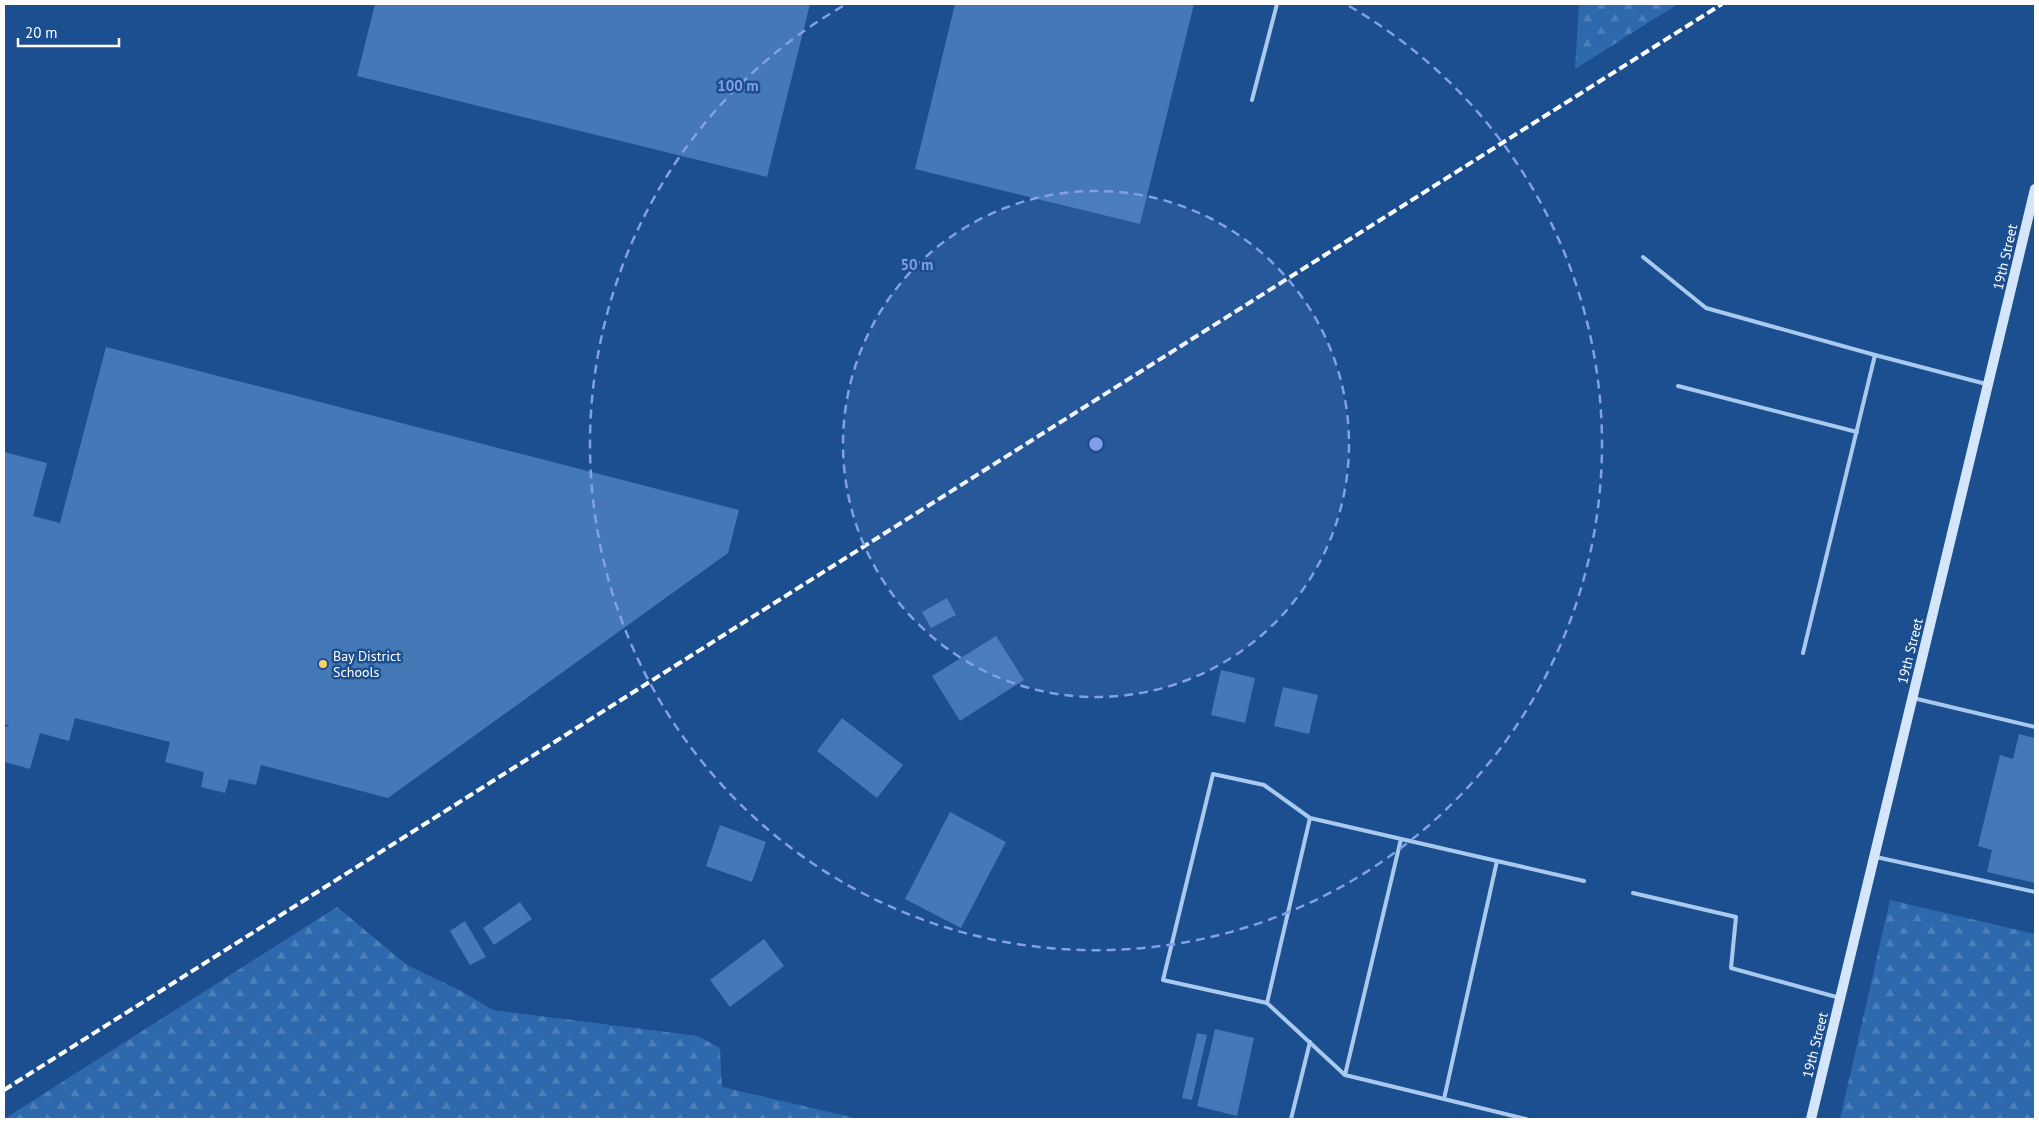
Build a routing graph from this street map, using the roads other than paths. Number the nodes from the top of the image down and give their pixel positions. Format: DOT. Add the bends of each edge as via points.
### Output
graph roads {
  1 [pos="1277,4"];
  2 [pos="1252,100"];
  3 [pos="2035,189"];
  4 [pos="1643,258"];
  5 [pos="1875,355"];
  6 [pos="1988,385"];
  7 [pos="1678,386"];
  8 [pos="1857,432"];
  9 [pos="1803,653"];
  10 [pos="1913,698"];
  11 [pos="2035,727"];
  12 [pos="1310,818"];
  13 [pos="1402,838"];
  14 [pos="1874,856"];
  15 [pos="1497,861"];
  16 [pos="1584,881"];
  17 [pos="2035,892"];
  18 [pos="1633,893"];
  19 [pos="1840,998"];
  20 [pos="1267,1003"];
  21 [pos="1310,1042"];
  22 [pos="1345,1075"];
  23 [pos="1444,1099"];
  24 [pos="1291,1119"];
  25 [pos="1526,1119"];
  26 [pos="1810,1119"];
  1 -- 2 [label="lane"];
  3 -- 6 [label="main road, 19th Street"];
  4 -- 5 [label="lane" via="1706,308"];
  5 -- 6 [label="lane"];
  5 -- 8 [label="lane"];
  6 -- 10 [label="main road, 19th Street"];
  7 -- 8 [label="lane"];
  8 -- 9 [label="lane"];
  10 -- 11 [label="lane"];
  10 -- 14 [label="main road, 19th Street"];
  12 -- 13 [label="lane"];
  12 -- 20 [label="lane"];
  12 -- 20 [label="lane" via="1264,785 1213,774 1163,980"];
  13 -- 15 [label="lane"];
  13 -- 22 [label="lane"];
  14 -- 17 [label="lane"];
  14 -- 19 [label="main road, 19th Street"];
  15 -- 16 [label="lane"];
  15 -- 23 [label="lane"];
  18 -- 19 [label="lane" via="1736,917 1731,968"];
  19 -- 26 [label="main road, 19th Street"];
  20 -- 21 [label="lane"];
  21 -- 22 [label="lane"];
  21 -- 24 [label="lane"];
  22 -- 23 [label="lane"];
  23 -- 25 [label="lane"];
}
